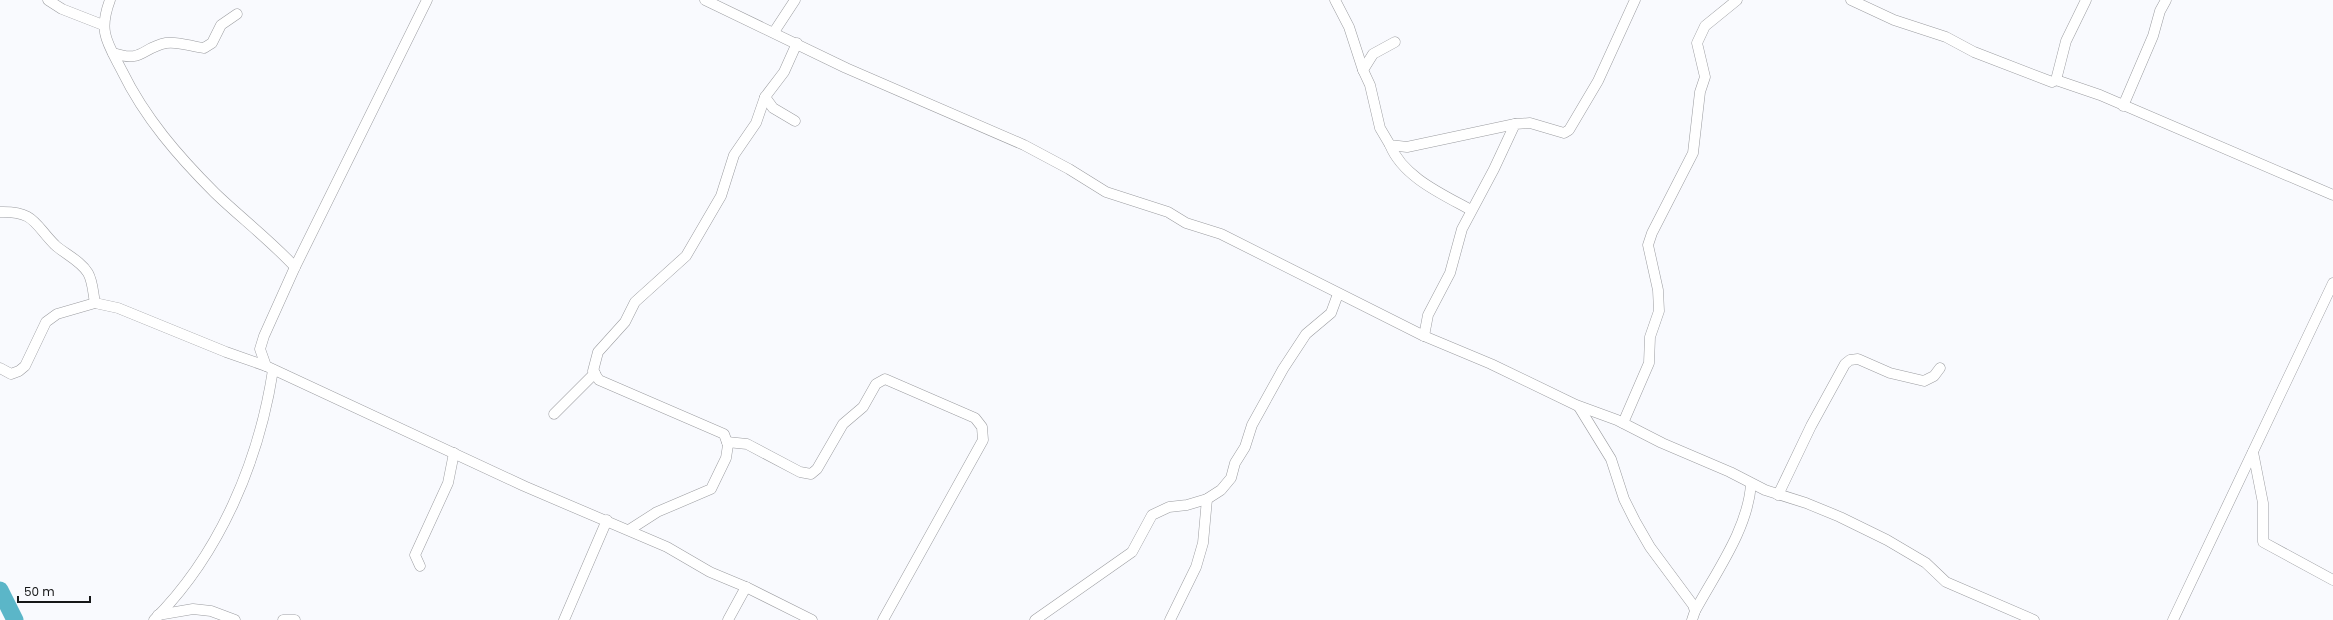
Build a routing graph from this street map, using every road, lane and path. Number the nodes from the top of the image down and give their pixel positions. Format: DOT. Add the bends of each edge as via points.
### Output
graph roads {
  1 [pos="48,0"];
  2 [pos="110,0"];
  3 [pos="427,0"];
  4 [pos="705,0"];
  5 [pos="796,0"];
  6 [pos="1335,0"];
  7 [pos="1635,0"];
  8 [pos="1737,0"];
  9 [pos="1851,0"];
  10 [pos="2086,0"];
  11 [pos="2167,0"];
  12 [pos="237,14"];
  13 [pos="103,25"];
  14 [pos="774,32"];
  15 [pos="1395,42"];
  16 [pos="797,43"];
  17 [pos="113,53"];
  18 [pos="1363,70"];
  19 [pos="2056,80"];
  20 [pos="765,97"];
  21 [pos="2123,106"];
  22 [pos="796,121"];
  23 [pos="1515,124"];
  24 [pos="1390,145"];
  25 [pos="2333,196"];
  26 [pos="1471,210"];
  27 [pos="0,212"];
  28 [pos="295,267"];
  29 [pos="2333,283"];
  30 [pos="1338,294"];
  31 [pos="95,303"];
  32 [pos="1424,336"];
  33 [pos="0,368"];
  34 [pos="269,368"];
  35 [pos="1940,368"];
  36 [pos="595,373"];
  37 [pos="1579,407"];
  38 [pos="554,414"];
  39 [pos="1623,423"];
  40 [pos="727,442"];
  41 [pos="2253,452"];
  42 [pos="454,453"];
  43 [pos="1752,484"];
  44 [pos="1778,495"];
  45 [pos="1207,499"];
  46 [pos="607,520"];
  47 [pos="629,530"];
  48 [pos="420,566"];
  49 [pos="2333,580"];
  50 [pos="746,587"];
  51 [pos="1693,616"];
  52 [pos="156,618"];
  53 [pos="235,620"];
  54 [pos="283,620"];
  55 [pos="295,620"];
  56 [pos="564,620"];
  57 [pos="728,620"];
  58 [pos="812,620"];
  59 [pos="883,620"];
  60 [pos="1035,620"];
  61 [pos="1170,620"];
  62 [pos="2034,620"];
  63 [pos="2173,620"];
  1 -- 13 [label="street" via="62,9"];
  2 -- 13 [label="street"];
  3 -- 28 [label="street"];
  4 -- 14 [label="street"];
  5 -- 14 [label="street"];
  6 -- 18 [label="street" via="1349,27"];
  7 -- 23 [label="street" via="1598,81 1569,130 1564,133 1530,123"];
  8 -- 39 [label="street" via="1705,26 1697,43 1705,77 1700,92 1693,153 1648,245 1658,290 1659,312 1650,337 1649,363"];
  9 -- 19 [label="street" via="1894,20 1951,39 1997,61 2052,82"];
  10 -- 19 [label="street" via="2066,41"];
  11 -- 21 [label="street" via="2160,11 2153,36"];
  12 -- 17 [label="street" via="221,25 212,43 204,48 173,42 129,58"];
  13 -- 17 [label="street"];
  14 -- 16 [label="street"];
  15 -- 18 [label="street" via="1373,54"];
  16 -- 20 [label="street" via="784,72"];
  16 -- 30 [label="street" via="846,68 1024,145 1106,192 1168,212 1186,223 1221,234"];
  17 -- 28 [label="street" via="153,125 214,192"];
  18 -- 24 [label="street" via="1370,85 1380,128"];
  19 -- 21 [label="street"];
  20 -- 22 [label="street" via="772,108"];
  20 -- 36 [label="street" via="756,123 734,155 721,196 686,256 635,302 625,322 598,352"];
  21 -- 25 [label="street"];
  23 -- 24 [label="street" via="1408,147"];
  23 -- 26 [label="street"];
  24 -- 26 [label="street" via="1411,173"];
  26 -- 32 [label="street" via="1462,229 1450,273 1428,315"];
  27 -- 31 [label="street" via="23,214 40,226 54,244 87,272 92,283"];
  28 -- 34 [label="street" via="260,349"];
  29 -- 41 [label="street"];
  30 -- 32 [label="street"];
  30 -- 45 [label="street" via="1331,313 1306,334 1283,369 1252,425 1247,443 1235,463 1228,483"];
  31 -- 33 [label="street" via="57,314 46,322 19,371 11,374"];
  31 -- 34 [label="street" via="118,308"];
  32 -- 37 [label="street" via="1491,364"];
  34 -- 42 [label="street"];
  34 -- 52 [label="street" via="264,417 250,463 234,500 206,556 175,599"];
  35 -- 44 [label="street" via="1934,376 1924,381 1890,373 1858,359 1850,360 1845,364 1811,426"];
  36 -- 38 [label="street"];
  36 -- 40 [label="street" via="599,380 724,434"];
  37 -- 39 [label="street"];
  37 -- 51 [label="street" via="1608,454 1635,521 1650,547 1690,600"];
  39 -- 43 [label="street" via="1662,444 1730,472"];
  40 -- 47 [label="street" via="726,458 711,489 657,512"];
  40 -- 59 [label="street" via="747,444 800,472 811,474 817,469 843,424 863,407 876,384 885,379 975,418 982,426 983,440"];
  41 -- 49 [label="street" via="2263,503 2263,542"];
  41 -- 63 [label="street"];
  42 -- 46 [label="street"];
  42 -- 48 [label="street" via="448,483 415,556"];
  43 -- 44 [label="street"];
  43 -- 51 [label="street" via="1748,507"];
  44 -- 62 [label="street" via="1806,503 1854,524 1926,563 1946,582"];
  45 -- 60 [label="street" via="1169,507 1152,515 1132,552"];
  45 -- 61 [label="street" via="1203,542 1196,567"];
  46 -- 47 [label="street"];
  46 -- 56 [label="street"];
  47 -- 50 [label="street" via="667,547 710,572"];
  50 -- 57 [label="street"];
  50 -- 58 [label="street"];
  52 -- 53 [label="street" via="193,609"];
  54 -- 55 [label="street"];
}
